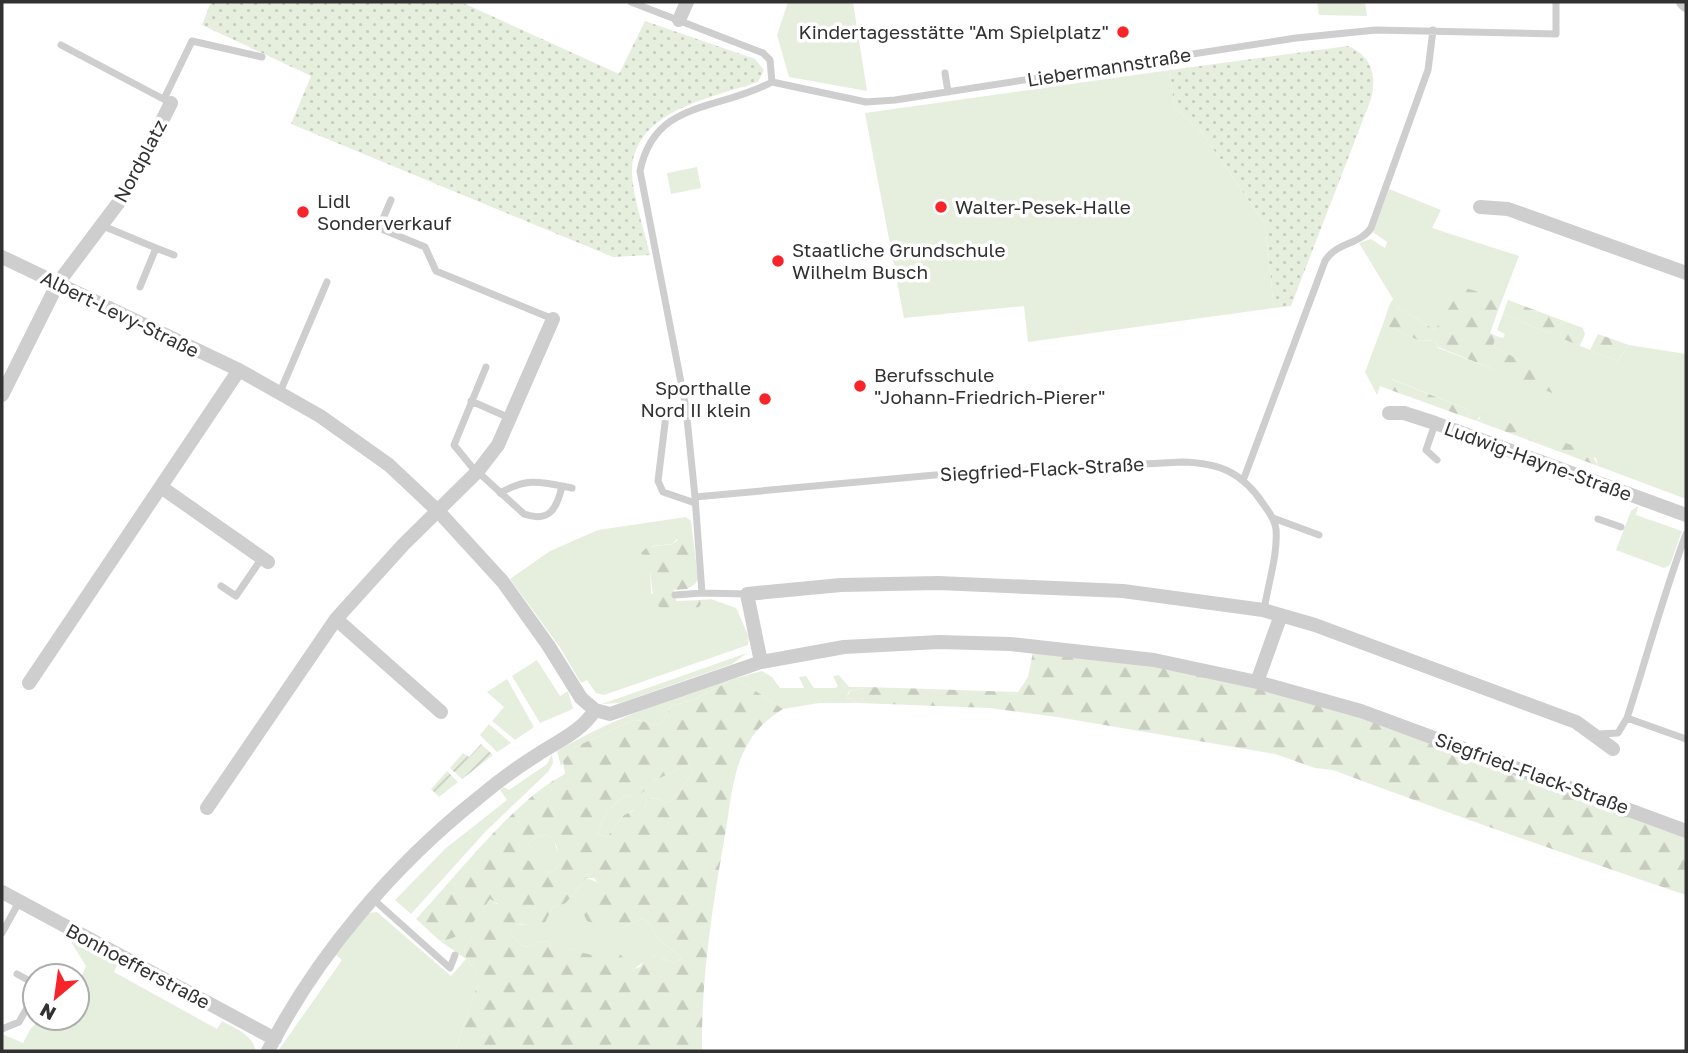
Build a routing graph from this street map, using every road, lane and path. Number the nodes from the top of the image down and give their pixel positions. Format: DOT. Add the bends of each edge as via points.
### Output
graph roads {
  1 [pos="631,2"];
  2 [pos="687,2"];
  3 [pos="1556,2"];
  4 [pos="680,20"];
  5 [pos="1433,30"];
  6 [pos="61,45"];
  7 [pos="262,57"];
  8 [pos="946,73"];
  9 [pos="772,82"];
  10 [pos="948,92"];
  11 [pos="167,101"];
  12 [pos="390,200"];
  13 [pos="1480,207"];
  14 [pos="103,226"];
  15 [pos="156,248"];
  16 [pos="174,255"];
  17 [pos="2,257"];
  18 [pos="1686,273"];
  19 [pos="327,282"];
  20 [pos="58,284"];
  21 [pos="140,288"];
  22 [pos="553,319"];
  23 [pos="486,367"];
  24 [pos="239,370"];
  25 [pos="280,393"];
  26 [pos="2,395"];
  27 [pos="471,401"];
  28 [pos="685,408"];
  29 [pos="1389,413"];
  30 [pos="512,419"];
  31 [pos="1435,423"];
  32 [pos="1437,460"];
  33 [pos="477,472"];
  34 [pos="1241,477"];
  35 [pos="562,486"];
  36 [pos="161,487"];
  37 [pos="572,488"];
  38 [pos="500,493"];
  39 [pos="695,500"];
  40 [pos="439,512"];
  41 [pos="1686,515"];
  42 [pos="1273,518"];
  43 [pos="1598,519"];
  44 [pos="1621,527"];
  45 [pos="1686,534"];
  46 [pos="1319,535"];
  47 [pos="265,560"];
  48 [pos="221,586"];
  49 [pos="702,593"];
  50 [pos="747,594"];
  51 [pos="675,595"];
  52 [pos="1264,610"];
  53 [pos="1281,615"];
  54 [pos="337,619"];
  55 [pos="761,662"];
  56 [pos="29,682"];
  57 [pos="1257,682"];
  58 [pos="595,710"];
  59 [pos="441,712"];
  60 [pos="1627,718"];
  61 [pos="1596,734"];
  62 [pos="1686,739"];
  63 [pos="1613,749"];
  64 [pos="208,808"];
  65 [pos="1686,831"];
  66 [pos="2,892"];
  67 [pos="373,899"];
  68 [pos="19,902"];
  69 [pos="2,933"];
  70 [pos="455,955"];
  71 [pos="18,974"];
  72 [pos="21,976"];
  73 [pos="21,1019"];
  74 [pos="2,1029"];
  75 [pos="271,1045"];
  1 -- 4 [label="lane"];
  2 -- 4 [label="street"];
  3 -- 5 [label="lane, Liebermannstraße" via="1556,34"];
  4 -- 9 [label="lane" via="763,53 770,60"];
  5 -- 10 [label="lane, Liebermannstraße" via="1296,38"];
  5 -- 34 [label="lane" via="1428,70 1371,228 1337,247 1325,261"];
  6 -- 11 [label="lane, Nordplatz"];
  7 -- 11 [label="lane" via="192,41"];
  8 -- 10 [label="lane"];
  9 -- 10 [label="lane, Liebermannstraße" via="866,102"];
  9 -- 28 [label="lane" via="666,121 643,155 641,186"];
  11 -- 14 [label="street, Nordplatz" via="125,194"];
  12 -- 22 [label="lane" via="379,228 425,247 436,271"];
  13 -- 18 [label="street" via="1508,209"];
  14 -- 15 [label="lane"];
  14 -- 20 [label="street, Nordplatz"];
  15 -- 16 [label="lane"];
  15 -- 21 [label="lane"];
  17 -- 20 [label="street, Albert-Levy-Straße"];
  19 -- 25 [label="lane"];
  20 -- 24 [label="street, Albert-Levy-Straße"];
  20 -- 26 [label="street, Nordplatz"];
  22 -- 30 [label="street"];
  23 -- 27 [label="lane"];
  24 -- 25 [label="street, Albert-Levy-Straße"];
  24 -- 36 [label="street"];
  25 -- 40 [label="street, Albert-Levy-Straße" via="390,466"];
  27 -- 30 [label="lane"];
  27 -- 33 [label="lane" via="454,445"];
  28 -- 39 [label="lane"];
  28 -- 39 [label="lane" via="666,415 658,481 663,492"];
  29 -- 31 [label="street, Ludwig-Hayne-Straße"];
  30 -- 33 [label="street"];
  31 -- 32 [label="lane" via="1426,450"];
  31 -- 41 [label="street, Ludwig-Hayne-Straße"];
  33 -- 38 [label="lane"];
  33 -- 40 [label="street"];
  34 -- 39 [label="lane, Siegfried-Flack-Straße" via="1214,466 1182,462 992,471"];
  34 -- 42 [label="lane"];
  35 -- 37 [label="lane"];
  35 -- 38 [label="lane" via="519,482"];
  35 -- 38 [label="lane" via="558,504 544,518 524,514"];
  36 -- 47 [label="street"];
  36 -- 56 [label="street"];
  39 -- 49 [label="lane"];
  40 -- 54 [label="street" via="402,545"];
  40 -- 58 [label="street, Albert-Levy-Straße" via="503,582 580,698"];
  42 -- 46 [label="lane"];
  42 -- 52 [label="lane" via="1274,554"];
  43 -- 44 [label="lane"];
  45 -- 60 [label="lane" via="1657,612 1650,650"];
  47 -- 48 [label="lane" via="236,596"];
  49 -- 50 [label="lane"];
  49 -- 51 [label="lane"];
  50 -- 52 [label="street" via="841,585 938,583 1123,591"];
  50 -- 55 [label="street"];
  52 -- 53 [label="street"];
  53 -- 57 [label="street"];
  53 -- 61 [label="street" via="1576,722"];
  54 -- 59 [label="street"];
  54 -- 64 [label="street"];
  55 -- 57 [label="street, Siegfried-Flack-Straße" via="871,645 986,643 1154,660"];
  55 -- 58 [label="street, Siegfried-Flack-Straße" via="610,715"];
  57 -- 65 [label="street, Siegfried-Flack-Straße" via="1361,711"];
  58 -- 67 [label="street" via="578,730 464,809"];
  60 -- 61 [label="lane" via="1618,733"];
  60 -- 62 [label="lane"];
  61 -- 63 [label="street"];
  66 -- 68 [label="street, Bonhoefferstraße"];
  67 -- 70 [label="lane" via="450,968"];
  67 -- 75 [label="street" via="328,957"];
  68 -- 69 [label="lane"];
  68 -- 75 [label="street, Bonhoefferstraße"];
  71 -- 72 [label="lane"];
  73 -- 74 [label="lane"];
}
